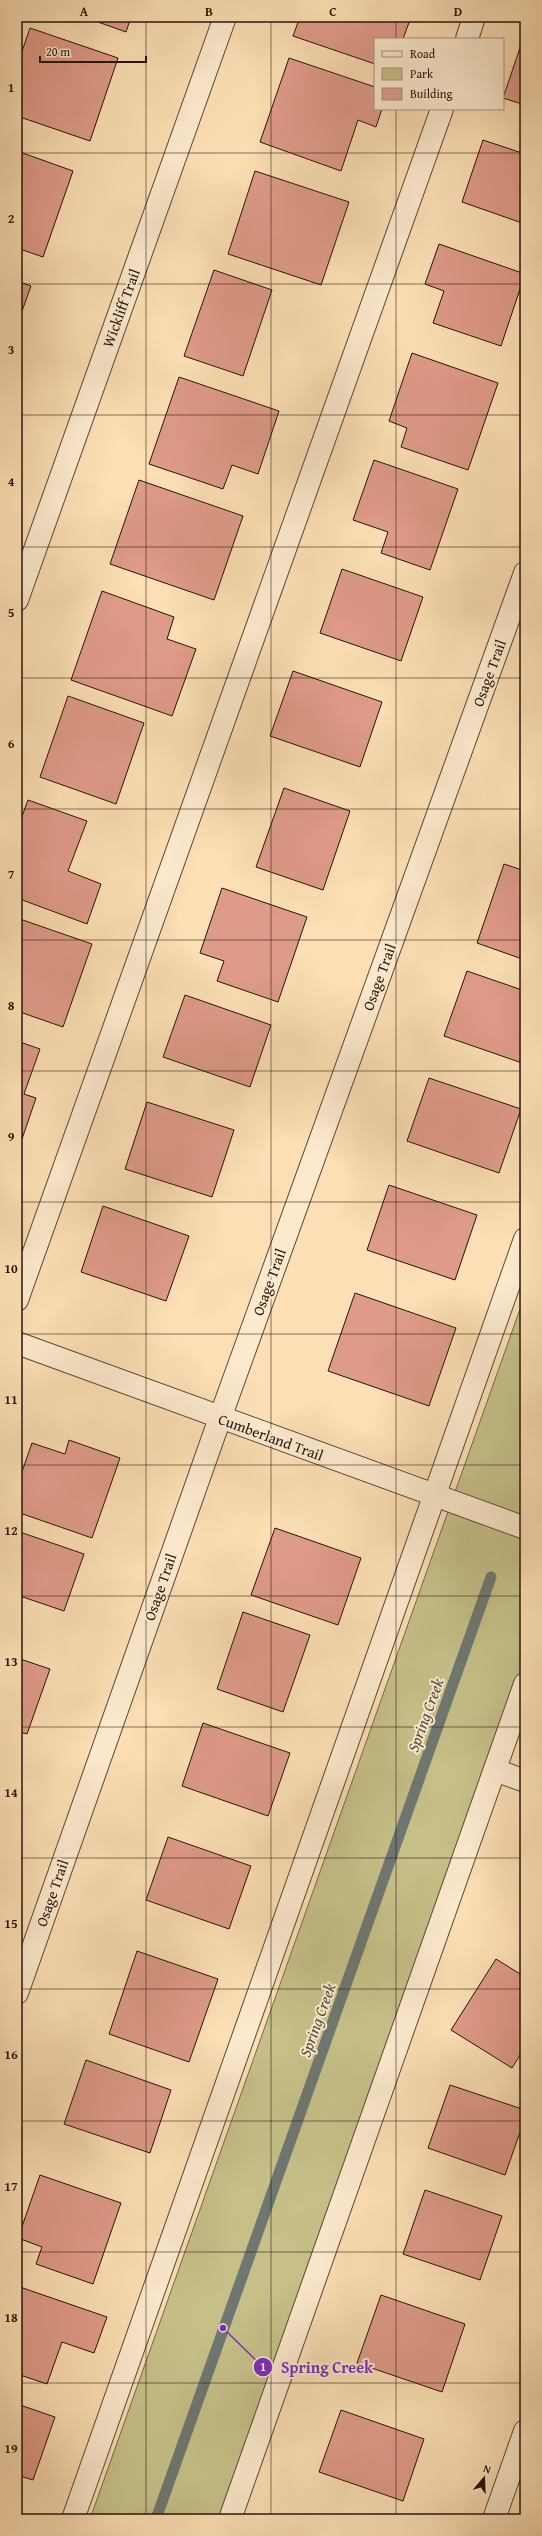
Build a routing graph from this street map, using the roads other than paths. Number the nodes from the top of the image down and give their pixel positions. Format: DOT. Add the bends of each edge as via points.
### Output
graph roads {
  1 [pos="225,17"];
  2 [pos="474,17"];
  3 [pos="467,38"];
  4 [pos="442,110"];
  5 [pos="525,572"];
  6 [pos="17,600"];
  7 [pos="525,1239"];
  8 [pos="17,1300"];
  9 [pos="17,1343"];
  10 [pos="220,1418"];
  11 [pos="434,1495"];
  12 [pos="525,1528"];
  13 [pos="525,1684"];
  14 [pos="495,1770"];
  15 [pos="525,1781"];
  16 [pos="17,1993"];
  17 [pos="525,2432"];
  18 [pos="73,2519"];
  19 [pos="230,2519"];
  20 [pos="494,2519"];
  1 -- 6 [label="street, Wickliff Trail"];
  2 -- 3 [label="street"];
  4 -- 8 [label="street"];
  5 -- 10 [label="street, Osage Trail"];
  7 -- 11 [label="street"];
  9 -- 10 [label="street, Cumberland Trail"];
  10 -- 11 [label="street, Cumberland Trail"];
  10 -- 16 [label="street, Osage Trail"];
  11 -- 12 [label="street, Cumberland Trail"];
  11 -- 18 [label="street"];
  13 -- 14 [label="street"];
  14 -- 15 [label="street"];
  14 -- 19 [label="street"];
  17 -- 20 [label="street"];
}
